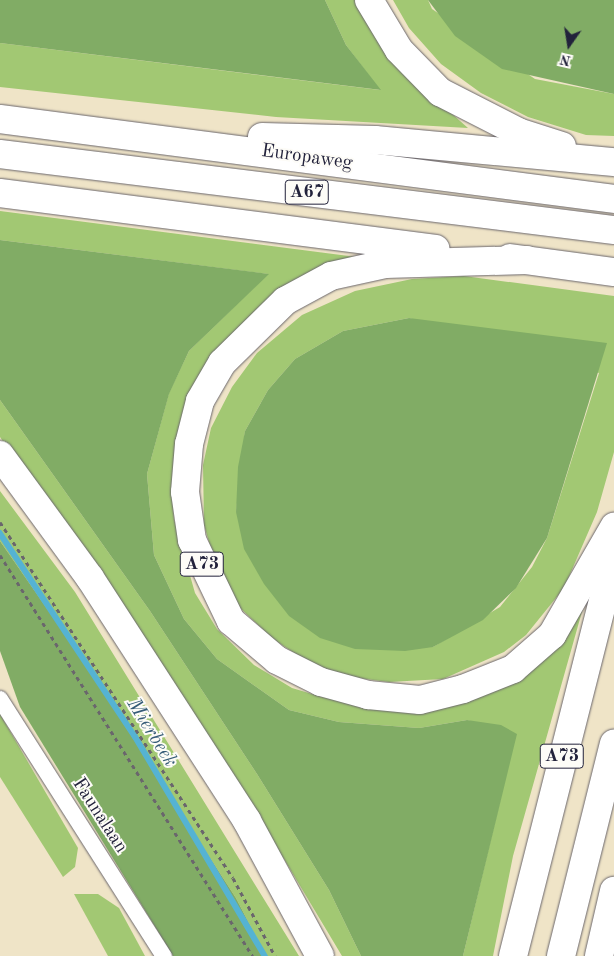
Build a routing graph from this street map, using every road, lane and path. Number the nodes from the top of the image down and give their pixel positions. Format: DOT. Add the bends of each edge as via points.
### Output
graph roads {
  1 [pos="368,0"];
  2 [pos="0,119"];
  3 [pos="120,133"];
  4 [pos="0,154"];
  5 [pos="614,161"];
  6 [pos="0,193"];
  7 [pos="614,200"];
  8 [pos="614,230"];
  9 [pos="527,260"];
  10 [pos="614,272"];
  11 [pos="0,455"];
  12 [pos="0,522"];
  13 [pos="614,527"];
  14 [pos="0,555"];
  15 [pos="614,557"];
  16 [pos="0,699"];
  17 [pos="614,743"];
  18 [pos="614,891"];
  19 [pos="164,956"];
  20 [pos="253,956"];
  21 [pos="275,956"];
  22 [pos="320,956"];
  23 [pos="513,956"];
  24 [pos="561,956"];
  25 [pos="599,956"];
  1 -- 5 [label="highway, A67" via="420,75 464,107 518,132"];
  2 -- 3 [label="highway, Europaweg / A67"];
  3 -- 5 [label="highway, A67" via="375,140"];
  3 -- 7 [label="highway, Europaweg / A67"];
  4 -- 8 [label="highway, Europaweg / A67"];
  6 -- 9 [label="highway, A67"];
  9 -- 10 [label="highway, A67"];
  9 -- 13 [label="highway, A73" via="385,264 331,276 285,301 222,362 200,401 189,444 185,492 192,540 231,621 277,660 321,682 368,694 420,700 463,689 513,668 552,635 578,597"];
  11 -- 22 [label="highway" via="90,578 247,821"];
  12 -- 21 [label="path" via="233,878"];
  14 -- 20 [label="path"];
  15 -- 23 [label="highway, A73"];
  16 -- 19 [label="street, Faunalaan"];
  17 -- 24 [label="highway, A73"];
  18 -- 25 [label="highway"];
}
